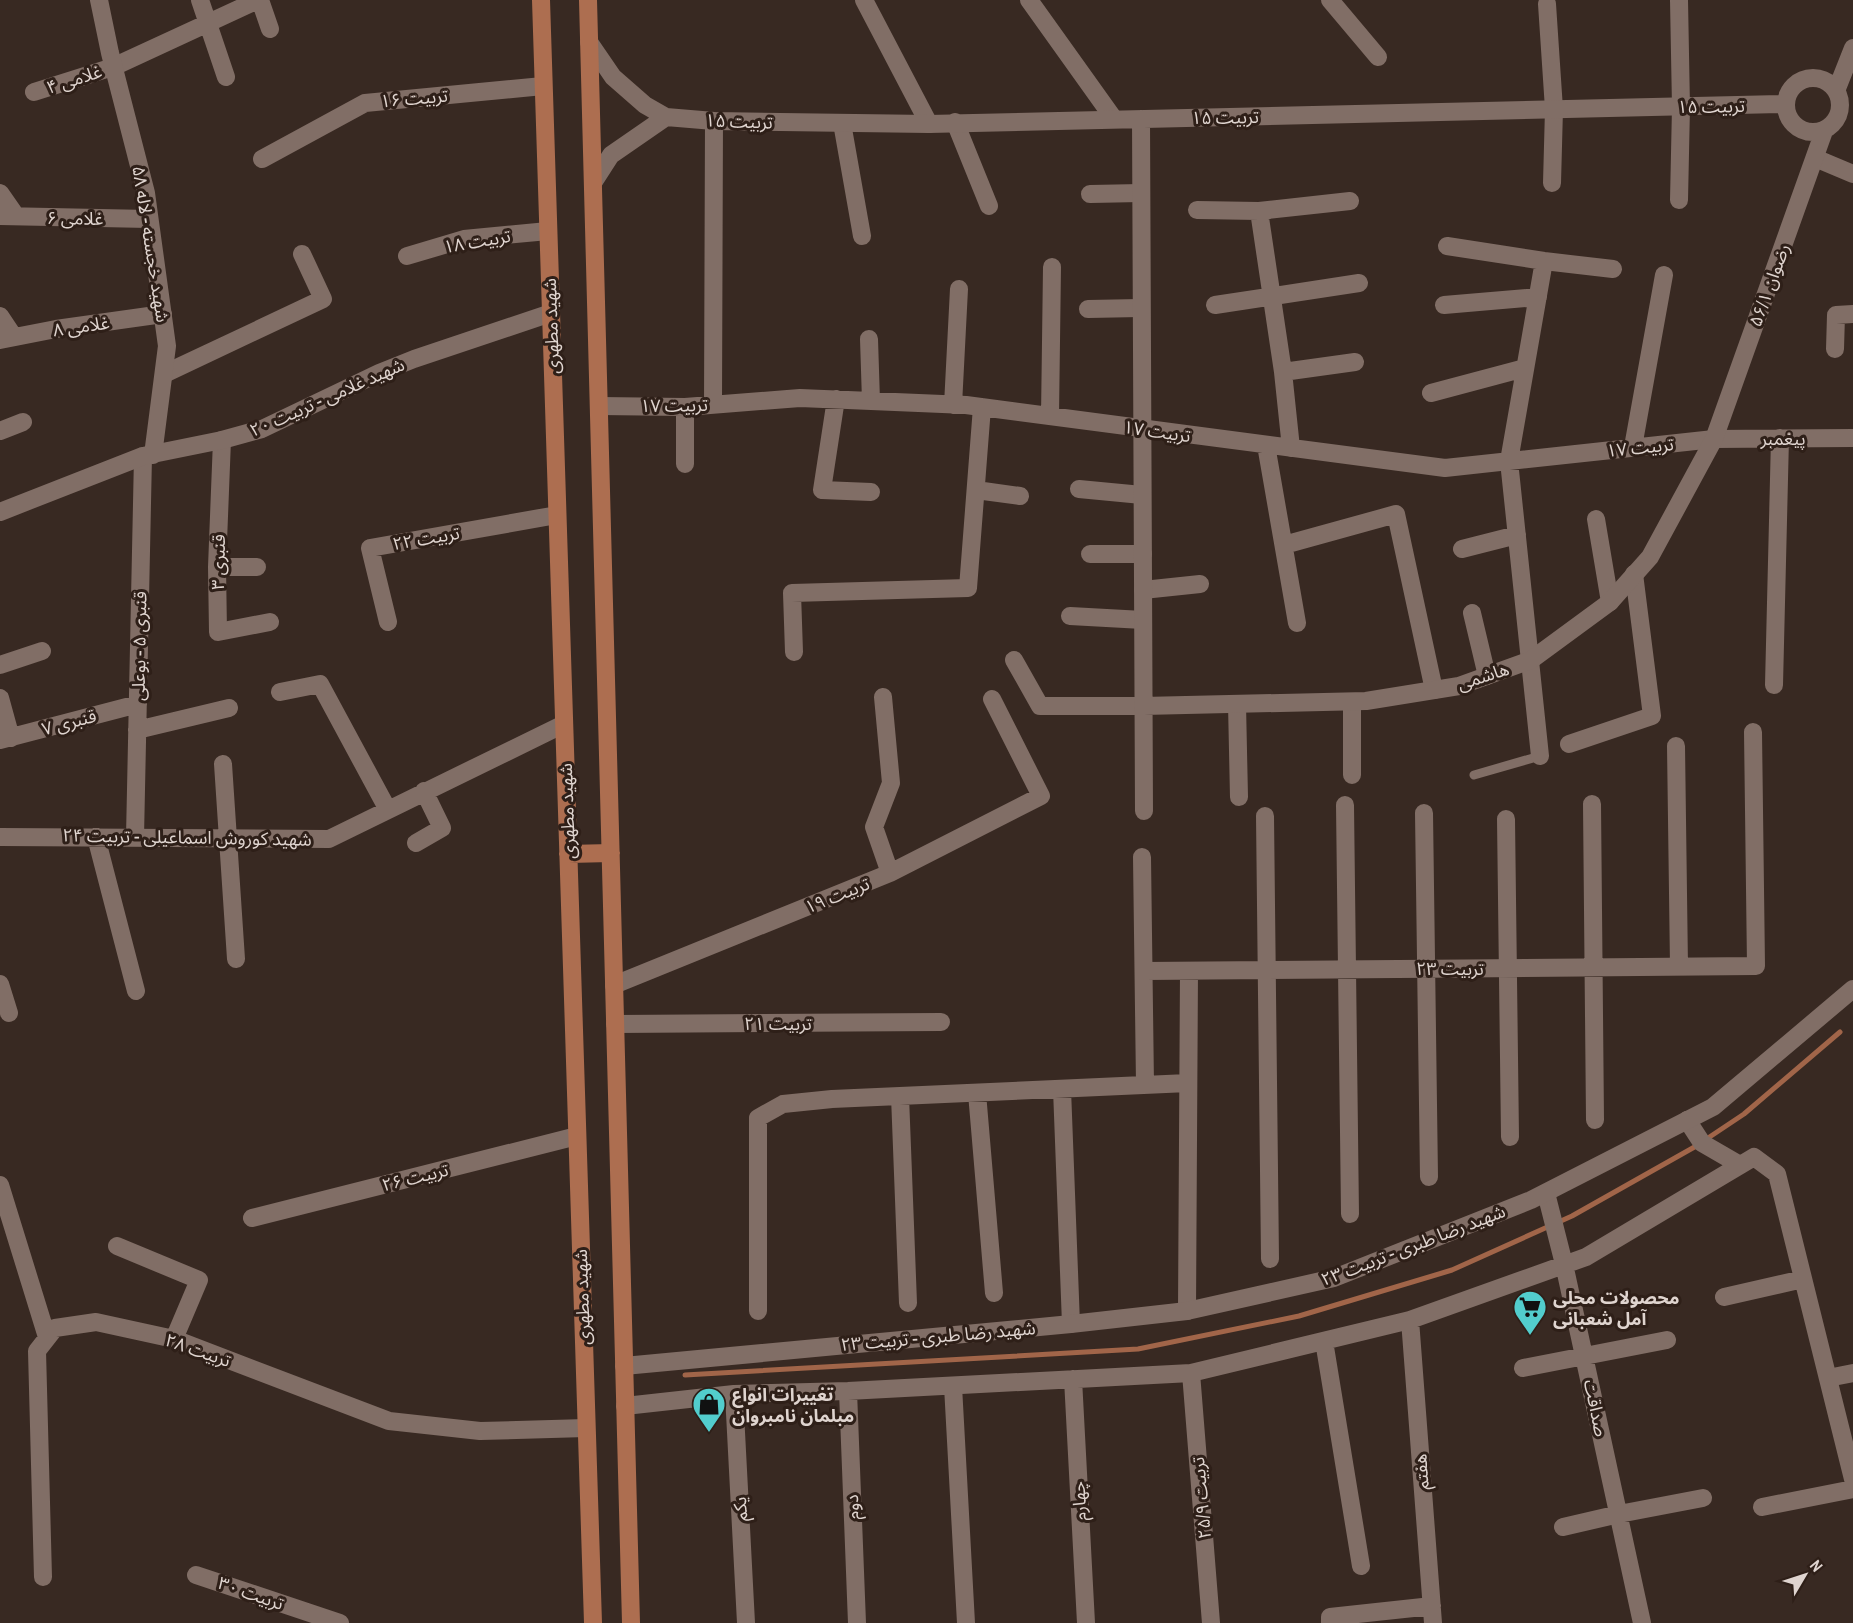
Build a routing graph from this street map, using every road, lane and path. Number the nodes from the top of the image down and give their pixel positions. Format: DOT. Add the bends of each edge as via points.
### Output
graph roads {
  1 [pos="99,0"];
  2 [pos="200,0"];
  3 [pos="259,0"];
  4 [pos="541,0"];
  5 [pos="588,0"];
  6 [pos="864,0"];
  7 [pos="1029,0"];
  8 [pos="1330,0"];
  9 [pos="1678,0"];
  10 [pos="1547,4"];
  11 [pos="208,23"];
  12 [pos="270,29"];
  13 [pos="590,42"];
  14 [pos="1853,48"];
  15 [pos="1378,57"];
  16 [pos="113,67"];
  17 [pos="226,77"];
  18 [pos="543,86"];
  19 [pos="1836,91"];
  20 [pos="34,92"];
  21 [pos="1785,104"];
  22 [pos="1681,107"];
  23 [pos="1554,109"];
  24 [pos="666,117"];
  25 [pos="1114,119"];
  26 [pos="1141,119"];
  27 [pos="714,121"];
  28 [pos="955,122"];
  29 [pos="842,123"];
  30 [pos="929,124"];
  31 [pos="1824,131"];
  32 [pos="1815,158"];
  33 [pos="262,159"];
  34 [pos="1853,174"];
  35 [pos="593,183"];
  36 [pos="1552,183"];
  37 [pos="0,193"];
  38 [pos="1141,193"];
  39 [pos="1090,194"];
  40 [pos="1679,200"];
  41 [pos="1350,201"];
  42 [pos="989,206"];
  43 [pos="1197,210"];
  44 [pos="1259,211"];
  45 [pos="8,216"];
  46 [pos="150,219"];
  47 [pos="548,231"];
  48 [pos="862,236"];
  49 [pos="1447,246"];
  50 [pos="302,254"];
  51 [pos="407,256"];
  52 [pos="1544,261"];
  53 [pos="1052,267"];
  54 [pos="1613,269"];
  55 [pos="1664,275"];
  56 [pos="1359,283"];
  57 [pos="958,289"];
  58 [pos="1272,297"];
  59 [pos="1538,297"];
  60 [pos="1215,305"];
  61 [pos="1444,305"];
  62 [pos="1140,308"];
  63 [pos="1088,309"];
  64 [pos="551,313"];
  65 [pos="163,314"];
  66 [pos="1853,314"];
  67 [pos="0,316"];
  68 [pos="7,339"];
  69 [pos="869,339"];
  70 [pos="1835,350"];
  71 [pos="1355,362"];
  72 [pos="1525,369"];
  73 [pos="1283,372"];
  74 [pos="164,374"];
  75 [pos="1431,393"];
  76 [pos="836,399"];
  77 [pos="871,401"];
  78 [pos="713,405"];
  79 [pos="953,405"];
  80 [pos="599,406"];
  81 [pos="685,407"];
  82 [pos="982,407"];
  83 [pos="1050,416"];
  84 [pos="23,422"];
  85 [pos="1142,429"];
  86 [pos="0,431"];
  87 [pos="1714,438"];
  88 [pos="1780,438"];
  89 [pos="1853,438"];
  90 [pos="222,440"];
  91 [pos="1266,445"];
  92 [pos="1633,447"];
  93 [pos="1291,448"];
  94 [pos="148,455"];
  95 [pos="1509,461"];
  96 [pos="685,464"];
  97 [pos="1079,489"];
  98 [pos="976,490"];
  99 [pos="871,492"];
  100 [pos="1142,495"];
  101 [pos="1020,496"];
  102 [pos="2,507"];
  103 [pos="557,515"];
  104 [pos="1596,519"];
  105 [pos="1517,535"];
  106 [pos="1284,545"];
  107 [pos="1462,549"];
  108 [pos="1090,554"];
  109 [pos="1143,554"];
  110 [pos="218,567"];
  111 [pos="257,567"];
  112 [pos="1634,574"];
  113 [pos="1200,584"];
  114 [pos="1143,590"];
  115 [pos="1610,602"];
  116 [pos="1472,613"];
  117 [pos="1070,616"];
  118 [pos="1143,620"];
  119 [pos="270,621"];
  120 [pos="388,622"];
  121 [pos="1297,623"];
  122 [pos="42,651"];
  123 [pos="794,652"];
  124 [pos="1014,660"];
  125 [pos="1531,660"];
  126 [pos="0,665"];
  127 [pos="1487,676"];
  128 [pos="1774,685"];
  129 [pos="1434,690"];
  130 [pos="280,692"];
  131 [pos="884,697"];
  132 [pos="0,698"];
  133 [pos="992,699"];
  134 [pos="1352,702"];
  135 [pos="138,704"];
  136 [pos="1237,704"];
  137 [pos="1143,706"];
  138 [pos="229,708"];
  139 [pos="564,724"];
  140 [pos="137,730"];
  141 [pos="1753,732"];
  142 [pos="5,739"];
  143 [pos="1569,744"];
  144 [pos="1676,746"];
  145 [pos="1540,756"];
  146 [pos="223,764"];
  147 [pos="1352,775"];
  148 [pos="1474,775"];
  149 [pos="424,791"];
  150 [pos="1239,797"];
  151 [pos="1592,804"];
  152 [pos="1345,805"];
  153 [pos="388,810"];
  154 [pos="1144,811"];
  155 [pos="1425,813"];
  156 [pos="1265,816"];
  157 [pos="1506,819"];
  158 [pos="0,837"];
  159 [pos="96,837"];
  160 [pos="135,837"];
  161 [pos="229,838"];
  162 [pos="416,843"];
  163 [pos="610,853"];
  164 [pos="568,854"];
  165 [pos="1142,857"];
  166 [pos="890,873"];
  167 [pos="236,959"];
  168 [pos="1679,966"];
  169 [pos="1593,967"];
  170 [pos="1508,968"];
  171 [pos="1347,969"];
  172 [pos="1426,969"];
  173 [pos="1189,970"];
  174 [pos="1266,970"];
  175 [pos="1144,971"];
  176 [pos="0,984"];
  177 [pos="614,985"];
  178 [pos="1853,989"];
  179 [pos="136,991"];
  180 [pos="9,1013"];
  181 [pos="941,1022"];
  182 [pos="615,1024"];
  183 [pos="1188,1083"];
  184 [pos="1145,1085"];
  185 [pos="1062,1089"];
  186 [pos="977,1093"];
  187 [pos="900,1096"];
  188 [pos="1595,1120"];
  189 [pos="1687,1120"];
  190 [pos="577,1136"];
  191 [pos="1510,1137"];
  192 [pos="1740,1165"];
  193 [pos="1429,1177"];
  194 [pos="0,1185"];
  195 [pos="1546,1193"];
  196 [pos="1350,1214"];
  197 [pos="252,1218"];
  198 [pos="117,1246"];
  199 [pos="1270,1259"];
  200 [pos="1564,1264"];
  201 [pos="1803,1279"];
  202 [pos="994,1293"];
  203 [pos="1725,1297"];
  204 [pos="908,1303"];
  205 [pos="758,1311"];
  206 [pos="1187,1311"];
  207 [pos="1410,1320"];
  208 [pos="1071,1324"];
  209 [pos="47,1337"];
  210 [pos="174,1339"];
  211 [pos="1667,1340"];
  212 [pos="1324,1341"];
  213 [pos="1585,1357"];
  214 [pos="624,1366"];
  215 [pos="1523,1368"];
  216 [pos="1191,1373"];
  217 [pos="1853,1373"];
  218 [pos="1828,1378"];
  219 [pos="1073,1379"];
  220 [pos="953,1386"];
  221 [pos="848,1391"];
  222 [pos="734,1395"];
  223 [pos="625,1406"];
  224 [pos="586,1428"];
  225 [pos="1853,1479"];
  226 [pos="1853,1489"];
  227 [pos="1703,1498"];
  228 [pos="1762,1508"];
  229 [pos="1619,1514"];
  230 [pos="1563,1527"];
  231 [pos="1361,1566"];
  232 [pos="196,1575"];
  233 [pos="43,1577"];
  234 [pos="1432,1615"];
  235 [pos="340,1623"];
  236 [pos="593,1623"];
  237 [pos="631,1623"];
  238 [pos="746,1623"];
  239 [pos="857,1623"];
  240 [pos="966,1623"];
  241 [pos="1086,1623"];
  242 [pos="1211,1623"];
  243 [pos="1330,1623"];
  244 [pos="1642,1623"];
  1 -- 16 [label="street, شهید خجسته - لاله ۵۸"];
  2 -- 11 [label="street"];
  3 -- 11 [label="street, غلامی ۴"];
  3 -- 12 [label="street"];
  4 -- 18 [label="main road, شهید مطهری"];
  5 -- 13 [label="main road"];
  6 -- 30 [label="street"];
  7 -- 25 [label="street"];
  8 -- 15 [label="street"];
  9 -- 22 [label="street"];
  10 -- 23 [label="street"];
  11 -- 16 [label="street, غلامی ۴"];
  11 -- 17 [label="street"];
  13 -- 24 [label="street, تربیت ۱۵" via="629,93"];
  13 -- 35 [label="main road"];
  14 -- 19 [label="street"];
  16 -- 20 [label="street, غلامی ۴"];
  16 -- 46 [label="street, شهید خجسته - لاله ۵۸"];
  18 -- 33 [label="street, تربیت ۱۶" via="365,103"];
  18 -- 47 [label="main road, شهید مطهری"];
  19 -- 21 [label="street" via="1826,81 1799,81 1789,91"];
  19 -- 31 [label="street" via="1838,113"];
  21 -- 22 [label="street, تربیت ۱۵"];
  21 -- 31 [label="street" via="1788,118 1797,128 1810,133"];
  22 -- 23 [label="street, تربیت ۱۵"];
  22 -- 40 [label="street"];
  23 -- 26 [label="street, تربیت ۱۵"];
  23 -- 36 [label="street"];
  24 -- 27 [label="street, تربیت ۱۵"];
  24 -- 35 [label="street" via="611,155"];
  25 -- 26 [label="street, تربیت ۱۵"];
  25 -- 28 [label="street, تربیت ۱۵"];
  26 -- 38 [label="street"];
  27 -- 29 [label="street, تربیت ۱۵"];
  27 -- 78 [label="street"];
  28 -- 30 [label="street, تربیت ۱۵"];
  28 -- 42 [label="street"];
  29 -- 30 [label="street, تربیت ۱۵"];
  29 -- 48 [label="street"];
  31 -- 32 [label="street, رضوان ۵۶/۱"];
  32 -- 34 [label="street"];
  32 -- 87 [label="street, رضوان ۵۶/۱"];
  35 -- 80 [label="main road"];
  37 -- 45 [label="street"];
  38 -- 39 [label="street"];
  38 -- 62 [label="street"];
  41 -- 44 [label="street"];
  43 -- 44 [label="street"];
  44 -- 58 [label="street"];
  45 -- 46 [label="street, غلامی ۶"];
  46 -- 65 [label="street, شهید خجسته - لاله ۵۸"];
  47 -- 51 [label="street, تربیت ۱۸" via="464,239"];
  47 -- 64 [label="main road, شهید مطهری"];
  49 -- 52 [label="street"];
  50 -- 74 [label="street" via="323,299"];
  52 -- 54 [label="street"];
  52 -- 59 [label="street"];
  53 -- 83 [label="street"];
  55 -- 92 [label="street"];
  56 -- 58 [label="street"];
  57 -- 79 [label="street"];
  58 -- 60 [label="street"];
  58 -- 73 [label="street"];
  59 -- 61 [label="street"];
  59 -- 72 [label="street"];
  62 -- 63 [label="street"];
  62 -- 85 [label="street"];
  64 -- 90 [label="street, شهید غلامی - تربیت ۲۰" via="414,359 262,429"];
  64 -- 103 [label="main road, شهید مطهری"];
  65 -- 68 [label="street, غلامی ۸"];
  65 -- 74 [label="street, شهید خجسته - لاله ۵۸" via="167,346"];
  66 -- 70 [label="street" via="1836,315"];
  67 -- 68 [label="street"];
  69 -- 77 [label="street"];
  71 -- 73 [label="street"];
  72 -- 75 [label="street"];
  72 -- 95 [label="street"];
  73 -- 93 [label="street"];
  74 -- 94 [label="street, شهید خجسته - لاله ۵۸"];
  76 -- 77 [label="street, تربیت ۱۷"];
  76 -- 78 [label="street, تربیت ۱۷"];
  76 -- 99 [label="street" via="822,490"];
  77 -- 79 [label="street, تربیت ۱۷"];
  78 -- 81 [label="street, تربیت ۱۷"];
  79 -- 82 [label="street, تربیت ۱۷"];
  80 -- 81 [label="street, تربیت ۱۷"];
  80 -- 163 [label="main road"];
  81 -- 96 [label="street"];
  82 -- 83 [label="street, تربیت ۱۷"];
  82 -- 98 [label="street"];
  83 -- 85 [label="street, تربیت ۱۷"];
  84 -- 86 [label="street"];
  85 -- 91 [label="street, تربیت ۱۷"];
  85 -- 100 [label="street"];
  87 -- 88 [label="street, پیغمبر"];
  87 -- 92 [label="street, تربیت ۱۷"];
  87 -- 112 [label="street, هاشمی" via="1650,557"];
  88 -- 89 [label="street, پیغمبر"];
  88 -- 128 [label="street"];
  90 -- 94 [label="street, شهید غلامی - تربیت ۲۰"];
  90 -- 110 [label="street, قنبری ۳"];
  91 -- 93 [label="street, تربیت ۱۷"];
  91 -- 106 [label="street"];
  92 -- 95 [label="street, تربیت ۱۷"];
  93 -- 95 [label="street, تربیت ۱۷" via="1445,468"];
  94 -- 102 [label="street, شهید غلامی - تربیت ۲۰"];
  94 -- 135 [label="street, قنبری ۵ - بوعلی"];
  95 -- 105 [label="street"];
  97 -- 100 [label="street"];
  98 -- 101 [label="street"];
  98 -- 123 [label="street" via="968,588 792,593"];
  100 -- 109 [label="street"];
  103 -- 120 [label="street, تربیت ۲۲" via="370,548"];
  103 -- 139 [label="main road, شهید مطهری"];
  104 -- 115 [label="street"];
  105 -- 107 [label="street"];
  105 -- 125 [label="street"];
  106 -- 121 [label="street"];
  106 -- 129 [label="street" via="1396,514"];
  108 -- 109 [label="street"];
  109 -- 114 [label="street"];
  110 -- 111 [label="street"];
  110 -- 119 [label="street, قنبری ۳" via="218,632"];
  112 -- 115 [label="street, هاشمی"];
  112 -- 143 [label="street" via="1652,716"];
  113 -- 114 [label="street"];
  114 -- 118 [label="street"];
  115 -- 125 [label="street, هاشمی"];
  116 -- 127 [label="street"];
  117 -- 118 [label="street"];
  118 -- 137 [label="street"];
  122 -- 126 [label="street"];
  124 -- 137 [label="street, هاشمی" via="1040,706"];
  125 -- 127 [label="street, هاشمی"];
  125 -- 145 [label="street"];
  127 -- 129 [label="street, هاشمی"];
  129 -- 134 [label="street, هاشمی"];
  130 -- 153 [label="street" via="320,684"];
  131 -- 166 [label="street, تربیت ۱۹" via="891,783 874,827"];
  132 -- 142 [label="street"];
  133 -- 166 [label="street" via="1041,796"];
  134 -- 136 [label="street, هاشمی"];
  134 -- 147 [label="street"];
  135 -- 140 [label="street, قنبری ۵ - بوعلی"];
  135 -- 142 [label="street, قنبری ۷"];
  136 -- 137 [label="street, هاشمی"];
  136 -- 150 [label="street"];
  137 -- 154 [label="street"];
  138 -- 140 [label="street"];
  139 -- 149 [label="street, شهید کوروش اسماعیلی - تربیت ۲۴"];
  139 -- 164 [label="main road, شهید مطهری"];
  140 -- 160 [label="street, قنبری ۵ - بوعلی"];
  141 -- 168 [label="street, تربیت ۲۳" via="1756,966"];
  144 -- 168 [label="street"];
  145 -- 148 [label="lane"];
  146 -- 161 [label="street"];
  149 -- 153 [label="street, شهید کوروش اسماعیلی - تربیت ۲۴"];
  149 -- 162 [label="street" via="442,828"];
  151 -- 169 [label="street"];
  152 -- 171 [label="street"];
  153 -- 161 [label="street, شهید کوروش اسماعیلی - تربیت ۲۴" via="329,838"];
  155 -- 172 [label="street"];
  156 -- 174 [label="street"];
  157 -- 170 [label="street"];
  158 -- 159 [label="street, شهید کوروش اسماعیلی - تربیت ۲۴"];
  159 -- 160 [label="street, شهید کوروش اسماعیلی - تربیت ۲۴"];
  159 -- 179 [label="street"];
  160 -- 161 [label="street, شهید کوروش اسماعیلی - تربیت ۲۴"];
  161 -- 167 [label="street"];
  163 -- 164 [label="main road"];
  163 -- 177 [label="main road"];
  164 -- 190 [label="main road, شهید مطهری"];
  165 -- 175 [label="street"];
  166 -- 177 [label="street, تربیت ۱۹"];
  168 -- 169 [label="street, تربیت ۲۳"];
  169 -- 170 [label="street, تربیت ۲۳"];
  169 -- 188 [label="street"];
  170 -- 172 [label="street, تربیت ۲۳"];
  170 -- 191 [label="street"];
  171 -- 172 [label="street, تربیت ۲۳"];
  171 -- 174 [label="street, تربیت ۲۳"];
  171 -- 196 [label="street"];
  172 -- 193 [label="street"];
  173 -- 174 [label="street, تربیت ۲۳"];
  173 -- 175 [label="street, تربیت ۲۳"];
  173 -- 183 [label="street"];
  174 -- 199 [label="street"];
  175 -- 184 [label="street"];
  176 -- 180 [label="street"];
  177 -- 182 [label="main road"];
  178 -- 189 [label="street, شهید رضا طبری - تربیت ۲۳" via="1713,1107"];
  181 -- 182 [label="street, تربیت ۲۱"];
  182 -- 214 [label="main road"];
  183 -- 184 [label="street"];
  183 -- 206 [label="street"];
  184 -- 185 [label="street"];
  185 -- 186 [label="street"];
  185 -- 208 [label="street"];
  186 -- 187 [label="street"];
  186 -- 202 [label="street"];
  187 -- 204 [label="street"];
  187 -- 205 [label="street" via="783,1104 758,1118"];
  189 -- 192 [label="street" via="1702,1143"];
  189 -- 195 [label="street, شهید رضا طبری - تربیت ۲۳"];
  190 -- 197 [label="street, تربیت ۲۶"];
  190 -- 224 [label="main road, شهید مطهری"];
  192 -- 200 [label="street" via="1586,1257"];
  192 -- 201 [label="street" via="1754,1157 1777,1174"];
  194 -- 209 [label="street"];
  195 -- 200 [label="street, صداقت"];
  195 -- 206 [label="street, شهید رضا طبری - تربیت ۲۳" via="1334,1278"];
  198 -- 210 [label="street" via="199,1280"];
  200 -- 207 [label="street"];
  200 -- 213 [label="street, صداقت"];
  201 -- 203 [label="street"];
  201 -- 218 [label="street"];
  206 -- 208 [label="street, شهید رضا طبری - تربیت ۲۳"];
  207 -- 212 [label="street"];
  207 -- 234 [label="street, هفتم"];
  208 -- 214 [label="street, شهید رضا طبری - تربیت ۲۳"];
  209 -- 210 [label="street, تربیت ۲۸" via="55,1328 96,1322"];
  209 -- 233 [label="street" via="37,1351"];
  210 -- 224 [label="street, تربیت ۲۸" via="389,1421 480,1431"];
  211 -- 213 [label="street"];
  212 -- 216 [label="street"];
  212 -- 231 [label="street"];
  213 -- 215 [label="street"];
  213 -- 229 [label="street, صداقت"];
  214 -- 223 [label="main road"];
  216 -- 219 [label="street"];
  216 -- 242 [label="street, تربیت ۲۵/۹"];
  217 -- 218 [label="street"];
  218 -- 225 [label="street"];
  219 -- 220 [label="street"];
  219 -- 241 [label="street, چهارم"];
  220 -- 221 [label="street"];
  220 -- 240 [label="street"];
  221 -- 222 [label="street"];
  221 -- 239 [label="street, دوم"];
  222 -- 223 [label="street"];
  222 -- 238 [label="street, یکم"];
  223 -- 237 [label="main road"];
  224 -- 236 [label="main road, شهید مطهری"];
  226 -- 228 [label="street"];
  227 -- 229 [label="street"];
  229 -- 230 [label="street"];
  229 -- 244 [label="street, صداقت"];
  232 -- 235 [label="street, تربیت ۳۰"];
  234 -- 243 [label="street" via="1330,1617"];
}
